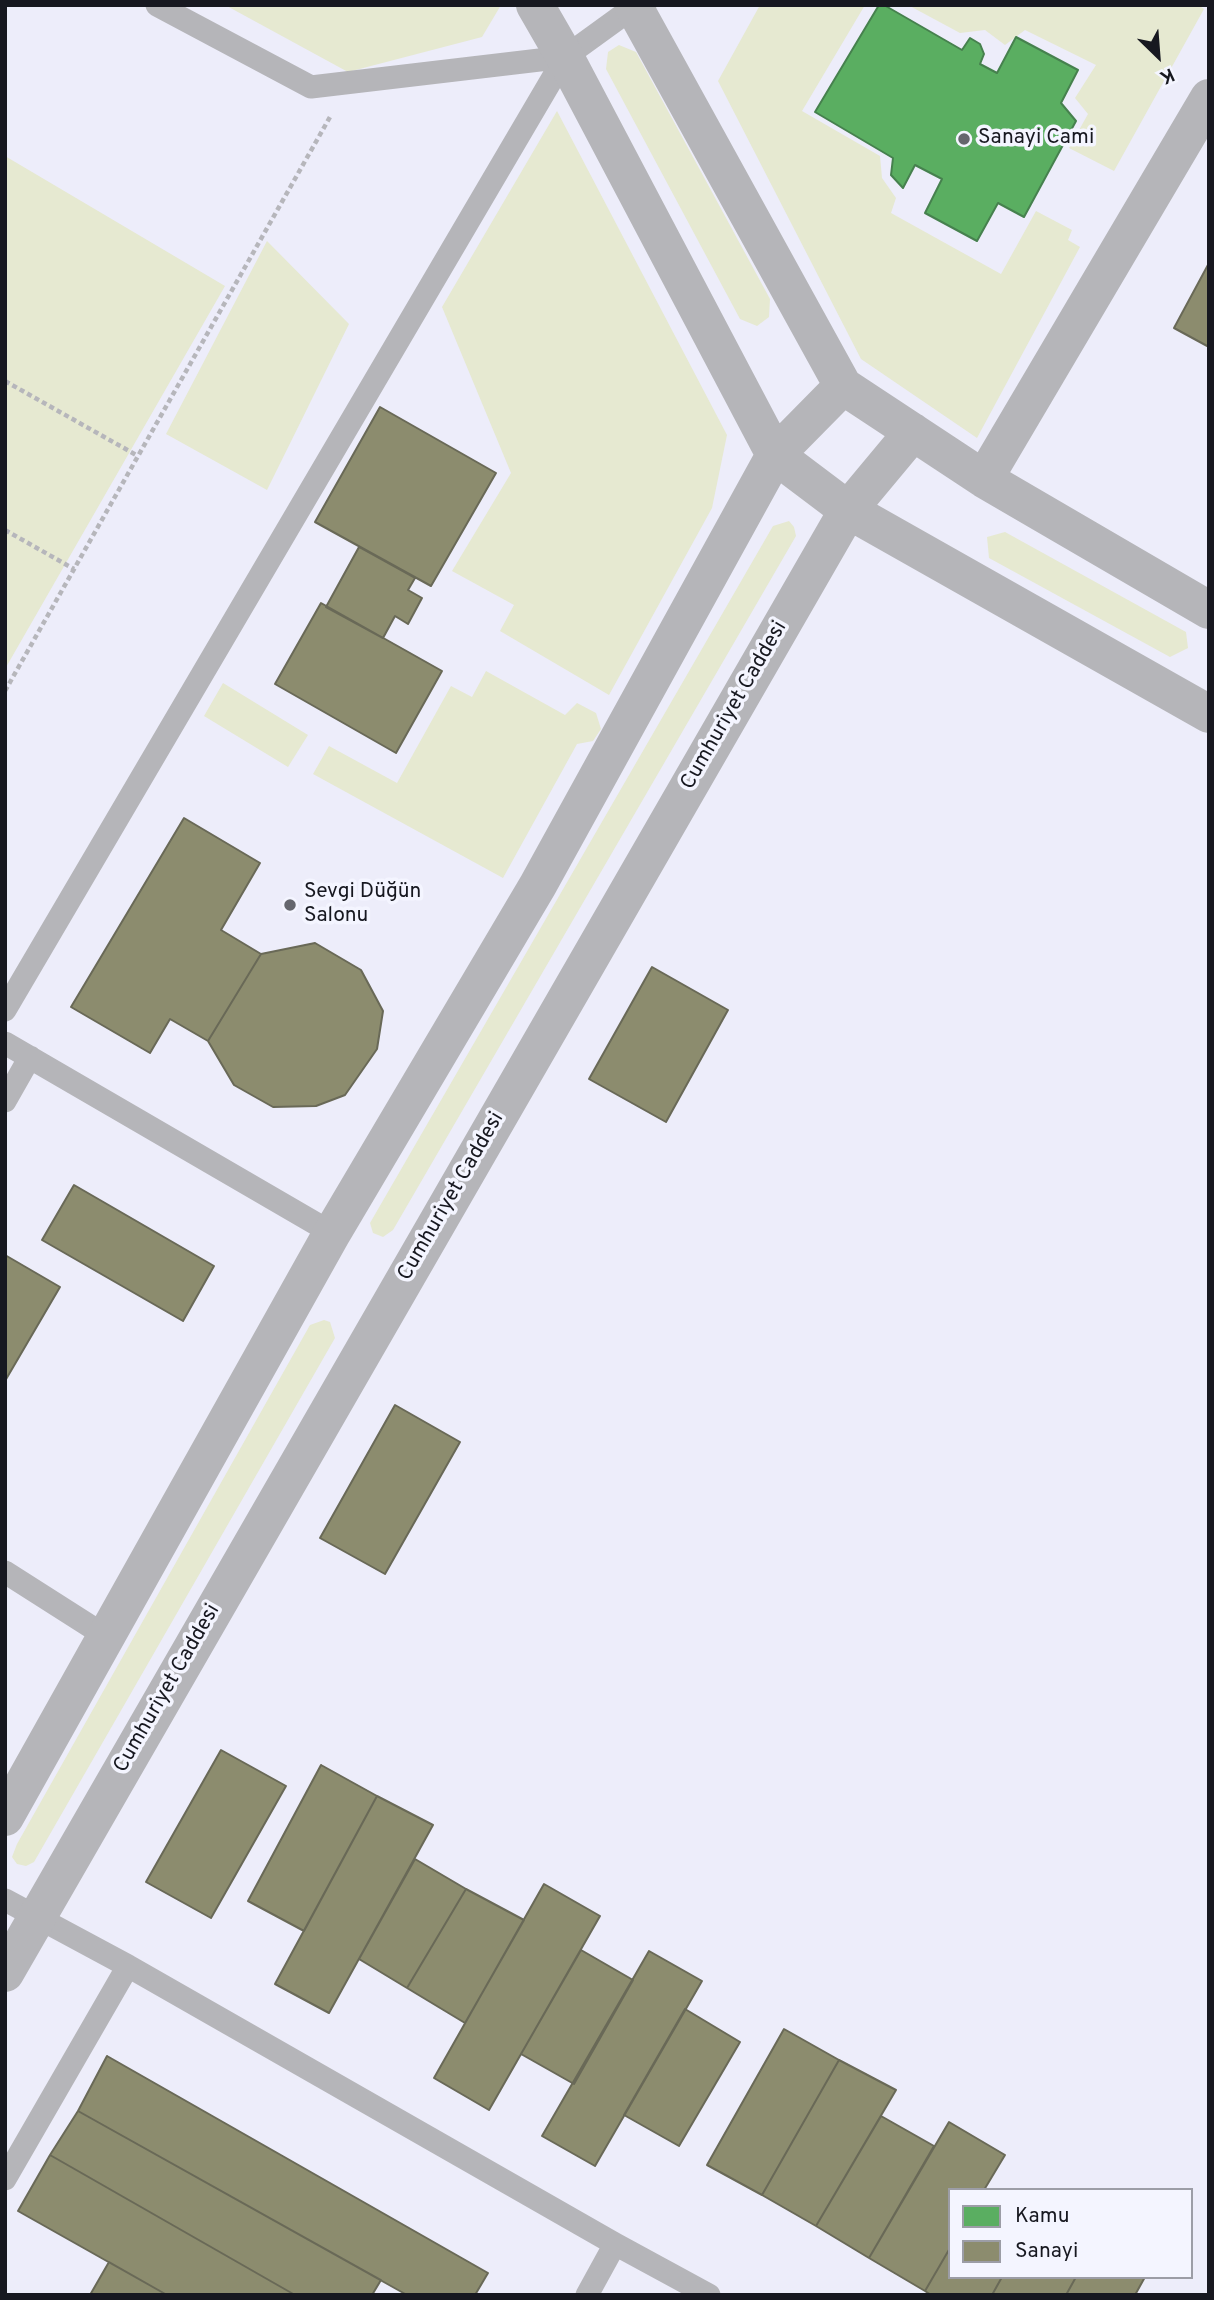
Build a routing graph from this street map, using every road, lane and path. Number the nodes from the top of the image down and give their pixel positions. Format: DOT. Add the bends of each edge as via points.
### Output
graph roads {
  1 [pos="157,5"];
  2 [pos="535,5"];
  3 [pos="637,6"];
  4 [pos="565,57"];
  5 [pos="349,83"];
  6 [pos="1209,99"];
  7 [pos="5,381"];
  8 [pos="843,386"];
  9 [pos="913,432"];
  10 [pos="775,455"];
  11 [pos="138,456"];
  12 [pos="984,479"];
  13 [pos="848,510"];
  14 [pos="5,530"];
  15 [pos="74,569"];
  16 [pos="1209,610"];
  17 [pos="5,691"];
  18 [pos="1209,714"];
  19 [pos="5,1010"];
  20 [pos="5,1043"];
  21 [pos="30,1057"];
  22 [pos="5,1101"];
  23 [pos="332,1233"];
  24 [pos="5,1572"];
  25 [pos="107,1637"];
  26 [pos="5,1817"];
  27 [pos="21,1909"];
  28 [pos="128,1966"];
  29 [pos="5,1973"];
  30 [pos="5,2179"];
  31 [pos="615,2244"];
  32 [pos="587,2295"];
  33 [pos="709,2295"];
  1 -- 5 [label="lane" via="312,87"];
  2 -- 4 [label="street"];
  3 -- 4 [label="lane"];
  3 -- 8 [label="street"];
  4 -- 5 [label="lane"];
  4 -- 10 [label="street"];
  4 -- 19 [label="lane"];
  5 -- 11 [label="path"];
  6 -- 12 [label="street"];
  7 -- 11 [label="path"];
  8 -- 9 [label="street"];
  8 -- 10 [label="street"];
  9 -- 12 [label="street"];
  9 -- 13 [label="street, Cumhuriyet Caddesi"];
  10 -- 13 [label="street"];
  10 -- 23 [label="street" via="538,886"];
  11 -- 15 [label="path"];
  12 -- 16 [label="street"];
  13 -- 18 [label="street"];
  13 -- 27 [label="street, Cumhuriyet Caddesi"];
  14 -- 15 [label="path"];
  15 -- 17 [label="path"];
  20 -- 21 [label="lane"];
  21 -- 22 [label="lane"];
  21 -- 23 [label="lane"];
  23 -- 25 [label="street"];
  24 -- 25 [label="lane"];
  25 -- 26 [label="street"];
  27 -- 28 [label="lane"];
  27 -- 29 [label="street, Cumhuriyet Caddesi"];
  28 -- 30 [label="lane"];
  28 -- 31 [label="lane"];
  31 -- 32 [label="lane"];
  31 -- 33 [label="lane"];
}
